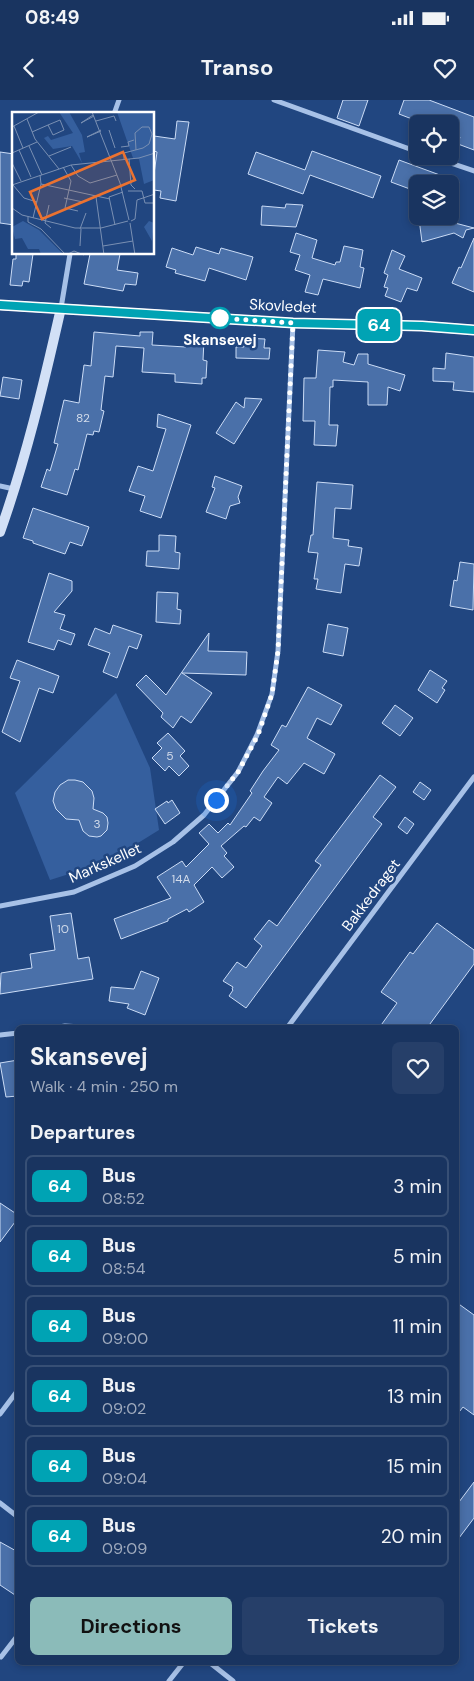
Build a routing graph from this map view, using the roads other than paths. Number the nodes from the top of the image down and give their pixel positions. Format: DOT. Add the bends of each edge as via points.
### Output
graph roads {
  1 [pos="119,100"];
  2 [pos="274,100"];
  3 [pos="115,112"];
  4 [pos="409,149"];
  5 [pos="456,165"];
  6 [pos="474,171"];
  7 [pos="70,255"];
  8 [pos="0,305"];
  9 [pos="60,308"];
  10 [pos="293,323"];
  11 [pos="474,330"];
  12 [pos="0,486"];
  13 [pos="15,489"];
  14 [pos="0,532"];
  15 [pos="474,777"];
  16 [pos="0,906"];
  17 [pos="289,1025"];
  18 [pos="15,1032"];
  19 [pos="0,1035"];
  20 [pos="15,1394"];
  21 [pos="0,1414"];
  22 [pos="0,1503"];
  23 [pos="15,1515"];
  24 [pos="15,1639"];
  25 [pos="1,1657"];
  26 [pos="182,1665"];
  27 [pos="213,1665"];
  28 [pos="169,1681"];
  29 [pos="233,1681"];
  1 -- 3 [label="street"];
  2 -- 4 [label="street"];
  5 -- 6 [label="street"];
  7 -- 9 [label="street"];
  8 -- 9 [label="street, Skovledet"];
  9 -- 10 [label="street, Skovledet"];
  9 -- 13 [label="street"];
  10 -- 11 [label="street, Skovledet"];
  10 -- 16 [label="street, Markskellet" via="278,651 272,694 258,735 238,772 204,815 173,842 135,866 74,892"];
  12 -- 13 [label="street"];
  13 -- 14 [label="street"];
  15 -- 17 [label="street, Bakkedraget"];
  18 -- 19 [label="street"];
  20 -- 21 [label="street"];
  22 -- 23 [label="street"];
  24 -- 25 [label="street"];
  26 -- 28 [label="street"];
  27 -- 29 [label="street"];
}
